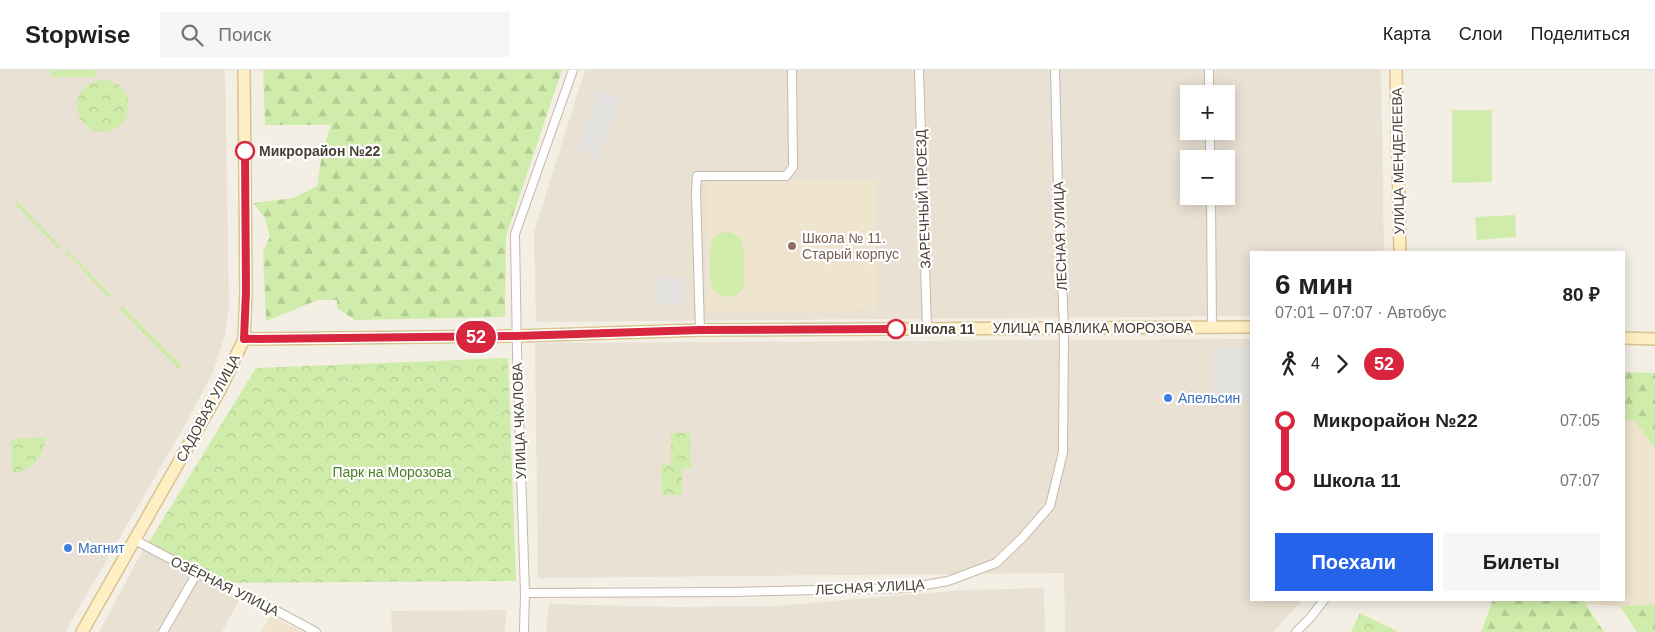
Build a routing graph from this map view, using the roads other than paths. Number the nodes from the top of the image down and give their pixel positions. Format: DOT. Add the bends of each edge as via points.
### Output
graph roads {
  1 [pos="244,70"];
  2 [pos="573,70"];
  3 [pos="792,70"];
  4 [pos="919,70"];
  5 [pos="1055,70"];
  6 [pos="1209,70"];
  7 [pos="1396,70"];
  8 [pos="1210,85"];
  9 [pos="1210,205"];
  10 [pos="1400,251"];
  11 [pos="1250,327"];
  12 [pos="1064,328"];
  13 [pos="1212,328"];
  14 [pos="927,329"];
  15 [pos="700,330"];
  16 [pos="516,336"];
  17 [pos="1625,338"];
  18 [pos="244,339"];
  19 [pos="1655,339"];
  20 [pos="135,540"];
  21 [pos="197,573"];
  22 [pos="525,593"];
  23 [pos="1323,601"];
  24 [pos="82,632"];
  25 [pos="163,632"];
  26 [pos="316,632"];
  27 [pos="524,632"];
  28 [pos="1296,632"];
  1 -- 18 [label="street, САДОВАЯ УЛИЦА"];
  2 -- 16 [label="street, УЛИЦА ЧКАЛОВА" via="515,234"];
  3 -- 15 [label="street" via="792,168 786,176 697,176"];
  4 -- 14 [label="street, ЗАРЕЧНЫЙ ПРОЕЗД"];
  5 -- 12 [label="street, ЛЕСНАЯ УЛИЦА"];
  6 -- 8 [label="street"];
  7 -- 10 [label="street, УЛИЦА МЕНДЕЛЕЕВА"];
  9 -- 13 [label="street"];
  11 -- 13 [label="street, УЛИЦА ПАВЛИКА МОРОЗОВА"];
  12 -- 13 [label="street, УЛИЦА ПАВЛИКА МОРОЗОВА"];
  12 -- 14 [label="street, УЛИЦА ПАВЛИКА МОРОЗОВА"];
  12 -- 22 [label="street, ЛЕСНАЯ УЛИЦА" via="1063,452 1050,506 996,563 948,581 908,588"];
  14 -- 15 [label="street, УЛИЦА ПАВЛИКА МОРОЗОВА"];
  15 -- 16 [label="street, УЛИЦА ПАВЛИКА МОРОЗОВА"];
  16 -- 18 [label="street, УЛИЦА ПАВЛИКА МОРОЗОВА"];
  16 -- 22 [label="street, УЛИЦА ЧКАЛОВА"];
  17 -- 19 [label="street"];
  18 -- 20 [label="street, САДОВАЯ УЛИЦА" via="221,388"];
  20 -- 21 [label="street, ОЗЁРНАЯ УЛИЦА"];
  20 -- 24 [label="street, САДОВАЯ УЛИЦА"];
  21 -- 25 [label="street"];
  21 -- 26 [label="street, ОЗЁРНАЯ УЛИЦА"];
  22 -- 27 [label="street, УЛИЦА ЧКАЛОВА"];
  23 -- 28 [label="street"];
}
